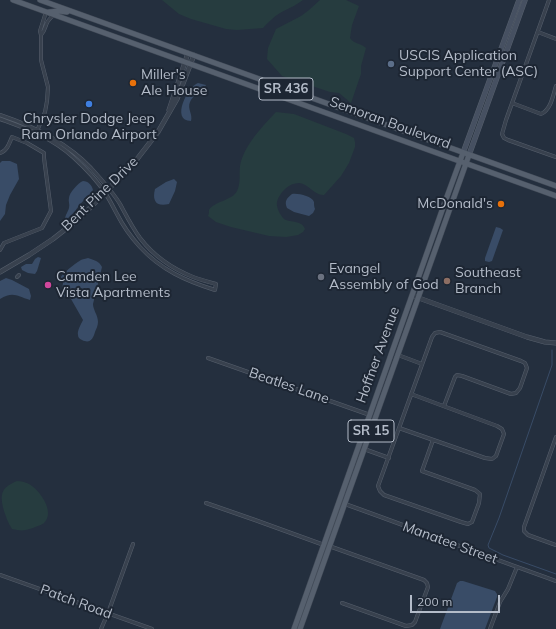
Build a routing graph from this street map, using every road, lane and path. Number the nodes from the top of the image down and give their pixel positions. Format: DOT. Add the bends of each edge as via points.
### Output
graph roads {
  1 [pos="13,0"];
  2 [pos="40,0"];
  3 [pos="519,0"];
  4 [pos="524,0"];
  5 [pos="549,0"];
  6 [pos="53,5"];
  7 [pos="32,7"];
  8 [pos="46,12"];
  9 [pos="54,15"];
  10 [pos="82,15"];
  11 [pos="538,32"];
  12 [pos="41,35"];
  13 [pos="556,39"];
  14 [pos="188,53"];
  15 [pos="194,56"];
  16 [pos="185,62"];
  17 [pos="191,64"];
  18 [pos="556,86"];
  19 [pos="512,103"];
  20 [pos="0,115"];
  21 [pos="168,116"];
  22 [pos="0,119"];
  23 [pos="384,124"];
  24 [pos="367,128"];
  25 [pos="37,131"];
  26 [pos="464,153"];
  27 [pos="0,154"];
  28 [pos="470,155"];
  29 [pos="556,157"];
  30 [pos="460,161"];
  31 [pos="466,163"];
  32 [pos="556,186"];
  33 [pos="108,189"];
  34 [pos="105,192"];
  35 [pos="556,196"];
  36 [pos="1,249"];
  37 [pos="161,258"];
  38 [pos="157,263"];
  39 [pos="0,272"];
  40 [pos="412,296"];
  41 [pos="418,298"];
  42 [pos="556,343"];
  43 [pos="398,355"];
  44 [pos="208,358"];
  45 [pos="422,364"];
  46 [pos="411,394"];
  47 [pos="444,406"];
  48 [pos="370,414"];
  49 [pos="399,428"];
  50 [pos="556,437"];
  51 [pos="434,440"];
  52 [pos="364,449"];
  53 [pos="356,454"];
  54 [pos="388,458"];
  55 [pos="350,489"];
  56 [pos="206,503"];
  57 [pos="345,504"];
  58 [pos="331,524"];
  59 [pos="133,544"];
  60 [pos="324,545"];
  61 [pos="556,545"];
  62 [pos="329,546"];
  63 [pos="323,564"];
  64 [pos="517,567"];
  65 [pos="0,575"];
  66 [pos="556,581"];
  67 [pos="342,603"];
  68 [pos="108,613"];
  69 [pos="101,629"];
  70 [pos="152,629"];
  71 [pos="294,629"];
  72 [pos="300,629"];
  73 [pos="490,629"];
  1 -- 7 [label="main road, Semoran Boulevard / SR 436"];
  2 -- 6 [label="main road, Semoran Boulevard / SR 436"];
  3 -- 26 [label="main road, Hoffner Avenue / SR 15"];
  4 -- 28 [label="main road, Hoffner Avenue / SR 15"];
  5 -- 11 [label="street"];
  6 -- 7 [label="main road" via="47,8"];
  6 -- 10 [label="main road, Semoran Boulevard / SR 436"];
  7 -- 8 [label="main road, Semoran Boulevard / SR 436"];
  8 -- 9 [label="main road, Semoran Boulevard / SR 436"];
  8 -- 10 [label="main road" via="59,11"];
  8 -- 12 [label="street"];
  9 -- 12 [label="street" via="47,21"];
  9 -- 16 [label="main road, Semoran Boulevard / SR 436"];
  10 -- 14 [label="main road, Semoran Boulevard / SR 436"];
  11 -- 13 [label="street"];
  11 -- 19 [label="street"];
  12 -- 25 [label="street" via="40,45 48,94 45,112"];
  14 -- 15 [label="main road, Semoran Boulevard / SR 436"];
  14 -- 16 [label="street, Bent Pine Drive"];
  15 -- 17 [label="street, Bent Pine Drive"];
  15 -- 23 [label="main road, Semoran Boulevard / SR 436"];
  16 -- 17 [label="main road, Semoran Boulevard / SR 436"];
  16 -- 21 [label="street, Bent Pine Drive"];
  17 -- 21 [label="street, Bent Pine Drive" via="178,99"];
  17 -- 24 [label="main road, Semoran Boulevard / SR 436"];
  18 -- 19 [label="street" via="549,107 541,114"];
  19 -- 29 [label="street" via="503,129 504,138"];
  20 -- 25 [label="street"];
  21 -- 33 [label="street, Bent Pine Drive" via="134,162"];
  22 -- 25 [label="street"];
  23 -- 24 [label="main road" via="375,129"];
  23 -- 26 [label="main road, Semoran Boulevard / SR 436"];
  24 -- 30 [label="main road, Semoran Boulevard / SR 436"];
  25 -- 33 [label="street" via="68,148 90,167"];
  25 -- 34 [label="street" via="73,157"];
  26 -- 28 [label="main road, Semoran Boulevard / SR 436"];
  26 -- 30 [label="main road, Hoffner Avenue / SR 15"];
  27 -- 36 [label="street" via="5,152 12,137 44,153 51,211 42,228 4,243"];
  28 -- 31 [label="main road, Hoffner Avenue / SR 15"];
  28 -- 32 [label="main road, Semoran Boulevard / SR 436"];
  30 -- 31 [label="main road, Semoran Boulevard / SR 436"];
  30 -- 40 [label="main road, Hoffner Avenue / SR 15"];
  31 -- 35 [label="main road, Semoran Boulevard / SR 436"];
  31 -- 41 [label="main road, Hoffner Avenue / SR 15"];
  33 -- 34 [label="street, Bent Pine Drive"];
  33 -- 37 [label="street" via="119,202 141,239"];
  34 -- 38 [label="street" via="126,229"];
  34 -- 39 [label="street, Bent Pine Drive" via="81,217"];
  37 -- 38 [label="street"];
  37 -- 38 [label="street" via="193,277 216,284 215,290 195,284"];
  40 -- 41 [label="street"];
  40 -- 48 [label="main road, Hoffner Avenue / SR 15"];
  41 -- 42 [label="street" via="527,337"];
  41 -- 43 [label="main road, Hoffner Avenue / SR 15"];
  43 -- 45 [label="street"];
  43 -- 52 [label="main road, Hoffner Avenue / SR 15"];
  44 -- 48 [label="street, Beatles Lane"];
  45 -- 46 [label="street"];
  45 -- 47 [label="street" via="432,337 440,332 525,363 527,368 516,393 511,394 457,375"];
  46 -- 47 [label="street"];
  46 -- 49 [label="street"];
  47 -- 51 [label="street" via="502,428 504,434 496,456 492,459"];
  48 -- 52 [label="main road" via="371,419 362,442"];
  48 -- 53 [label="main road, Hoffner Avenue / SR 15"];
  49 -- 51 [label="street"];
  49 -- 54 [label="street"];
  50 -- 61 [label="street" via="524,527 528,535"];
  51 -- 54 [label="street" via="422,471 480,494 472,522 468,524 384,495 378,486"];
  52 -- 54 [label="street"];
  52 -- 55 [label="main road, Hoffner Avenue / SR 15"];
  53 -- 55 [label="main road" via="358,459"];
  53 -- 58 [label="main road, Hoffner Avenue / SR 15"];
  55 -- 57 [label="main road, Hoffner Avenue / SR 15"];
  56 -- 60 [label="street"];
  57 -- 62 [label="main road, Hoffner Avenue / SR 15"];
  57 -- 64 [label="street, Manatee Street"];
  58 -- 60 [label="main road, Hoffner Avenue / SR 15"];
  58 -- 62 [label="main road"];
  59 -- 68 [label="street"];
  60 -- 63 [label="main road"];
  60 -- 71 [label="main road, Hoffner Avenue / SR 15"];
  62 -- 63 [label="main road, Hoffner Avenue / SR 15"];
  62 -- 67 [label="street" via="424,580 428,587 412,625 406,626"];
  63 -- 72 [label="main road, Hoffner Avenue / SR 15"];
  64 -- 66 [label="street, Manatee Street"];
  64 -- 73 [label="street"];
  65 -- 68 [label="street, Patch Road"];
  68 -- 69 [label="street"];
  68 -- 70 [label="street, Patch Road"];
}
